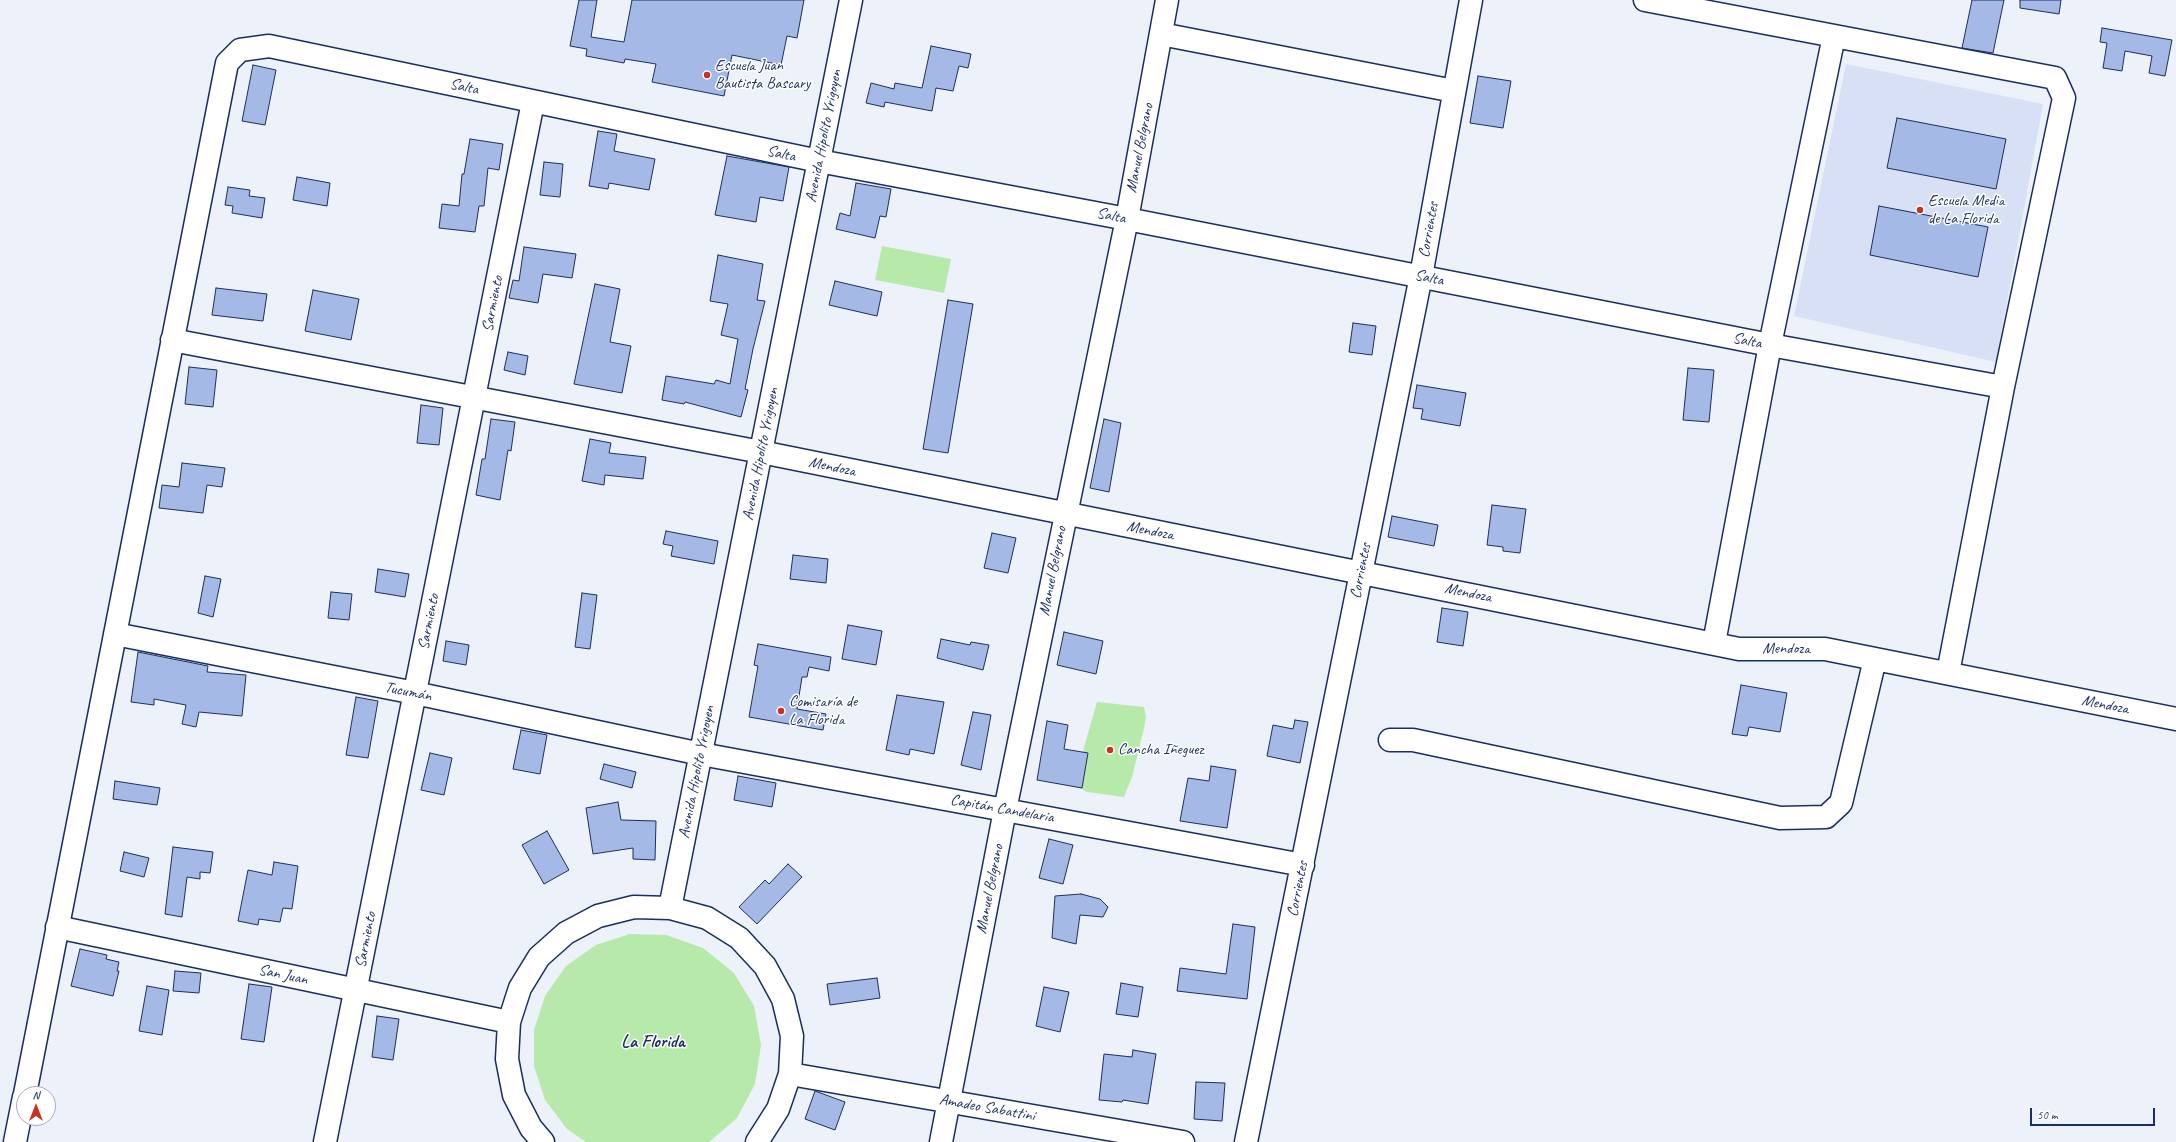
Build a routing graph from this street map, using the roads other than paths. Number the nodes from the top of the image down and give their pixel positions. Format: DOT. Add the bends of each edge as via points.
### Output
graph roads {
  1 [pos="851,0"];
  2 [pos="1166,0"];
  3 [pos="1471,0"];
  4 [pos="1645,0"];
  5 [pos="1161,34"];
  6 [pos="1834,36"];
  7 [pos="1454,91"];
  8 [pos="533,102"];
  9 [pos="819,161"];
  10 [pos="1127,219"];
  11 [pos="1421,276"];
  12 [pos="172,340"];
  13 [pos="1770,345"];
  14 [pos="2003,387"];
  15 [pos="474,398"];
  16 [pos="761,452"];
  17 [pos="1065,514"];
  18 [pos="1360,572"];
  19 [pos="115,634"];
  20 [pos="1714,644"];
  21 [pos="1875,659"];
  22 [pos="1948,674"];
  23 [pos="415,693"];
  24 [pos="2176,720"];
  25 [pos="1390,740"];
  26 [pos="701,754"];
  27 [pos="1005,810"];
  28 [pos="1303,866"];
  29 [pos="670,908"];
  30 [pos="57,927"];
  31 [pos="356,990"];
  32 [pos="509,1022"];
  33 [pos="790,1074"];
  34 [pos="26,1086"];
  35 [pos="949,1101"];
  36 [pos="18,1126"];
  37 [pos="15,1142"];
  38 [pos="325,1142"];
  39 [pos="543,1142"];
  40 [pos="757,1142"];
  41 [pos="941,1142"];
  42 [pos="1183,1142"];
  43 [pos="1246,1142"];
  1 -- 9 [label="street, Avenida Hipolito Yrigoyen"];
  2 -- 5 [label="street, Manuel Belgrano"];
  3 -- 7 [label="street, Corrientes"];
  4 -- 6 [label="street"];
  5 -- 7 [label="street"];
  5 -- 10 [label="street, Manuel Belgrano"];
  6 -- 13 [label="street"];
  6 -- 14 [label="street" via="2055,78 2064,98"];
  7 -- 11 [label="street, Corrientes"];
  8 -- 9 [label="street, Salta"];
  8 -- 12 [label="street, Salta" via="269,46 240,50 227,63"];
  8 -- 15 [label="street, Sarmiento"];
  9 -- 10 [label="street, Salta"];
  9 -- 16 [label="street, Avenida Hipolito Yrigoyen"];
  10 -- 11 [label="street, Salta"];
  10 -- 17 [label="street, Manuel Belgrano"];
  11 -- 13 [label="street, Salta"];
  11 -- 18 [label="street, Corrientes"];
  12 -- 15 [label="street, Mendoza"];
  12 -- 19 [label="street"];
  13 -- 14 [label="street, Salta"];
  13 -- 20 [label="street"];
  14 -- 22 [label="street"];
  15 -- 16 [label="street, Mendoza"];
  15 -- 23 [label="street, Sarmiento"];
  16 -- 17 [label="street, Mendoza"];
  16 -- 26 [label="street, Avenida Hipolito Yrigoyen"];
  17 -- 18 [label="street, Mendoza"];
  17 -- 27 [label="street, Manuel Belgrano"];
  18 -- 20 [label="street, Mendoza"];
  18 -- 28 [label="street, Corrientes"];
  19 -- 23 [label="street, Tucumán"];
  19 -- 30 [label="street"];
  20 -- 21 [label="street, Mendoza" via="1739,649 1825,649"];
  21 -- 22 [label="street, Mendoza"];
  21 -- 25 [label="street" via="1841,803 1826,817 1780,818 1413,740"];
  22 -- 24 [label="street, Mendoza"];
  23 -- 26 [label="street, Tucumán"];
  23 -- 31 [label="street, Sarmiento"];
  26 -- 27 [label="street, Capitán Candelaria"];
  26 -- 29 [label="street, Avenida Hipolito Yrigoyen"];
  27 -- 28 [label="street, Capitán Candelaria"];
  27 -- 35 [label="street, Manuel Belgrano"];
  28 -- 43 [label="street, Corrientes"];
  29 -- 32 [label="street" via="634,907 598,916 566,933 540,957 520,988"];
  29 -- 33 [label="street" via="707,918 739,938 765,966 783,999 792,1036"];
  30 -- 31 [label="street, San Juan"];
  30 -- 34 [label="street"];
  31 -- 32 [label="street, San Juan"];
  31 -- 38 [label="street, Sarmiento"];
  32 -- 39 [label="street" via="507,1059 514,1095 530,1128"];
  33 -- 35 [label="street, Amadeo Sabattini"];
  33 -- 40 [label="street" via="778,1109"];
  35 -- 41 [label="street, Manuel Belgrano"];
  35 -- 42 [label="street, Amadeo Sabattini"];
  36 -- 37 [label="street"];
}
